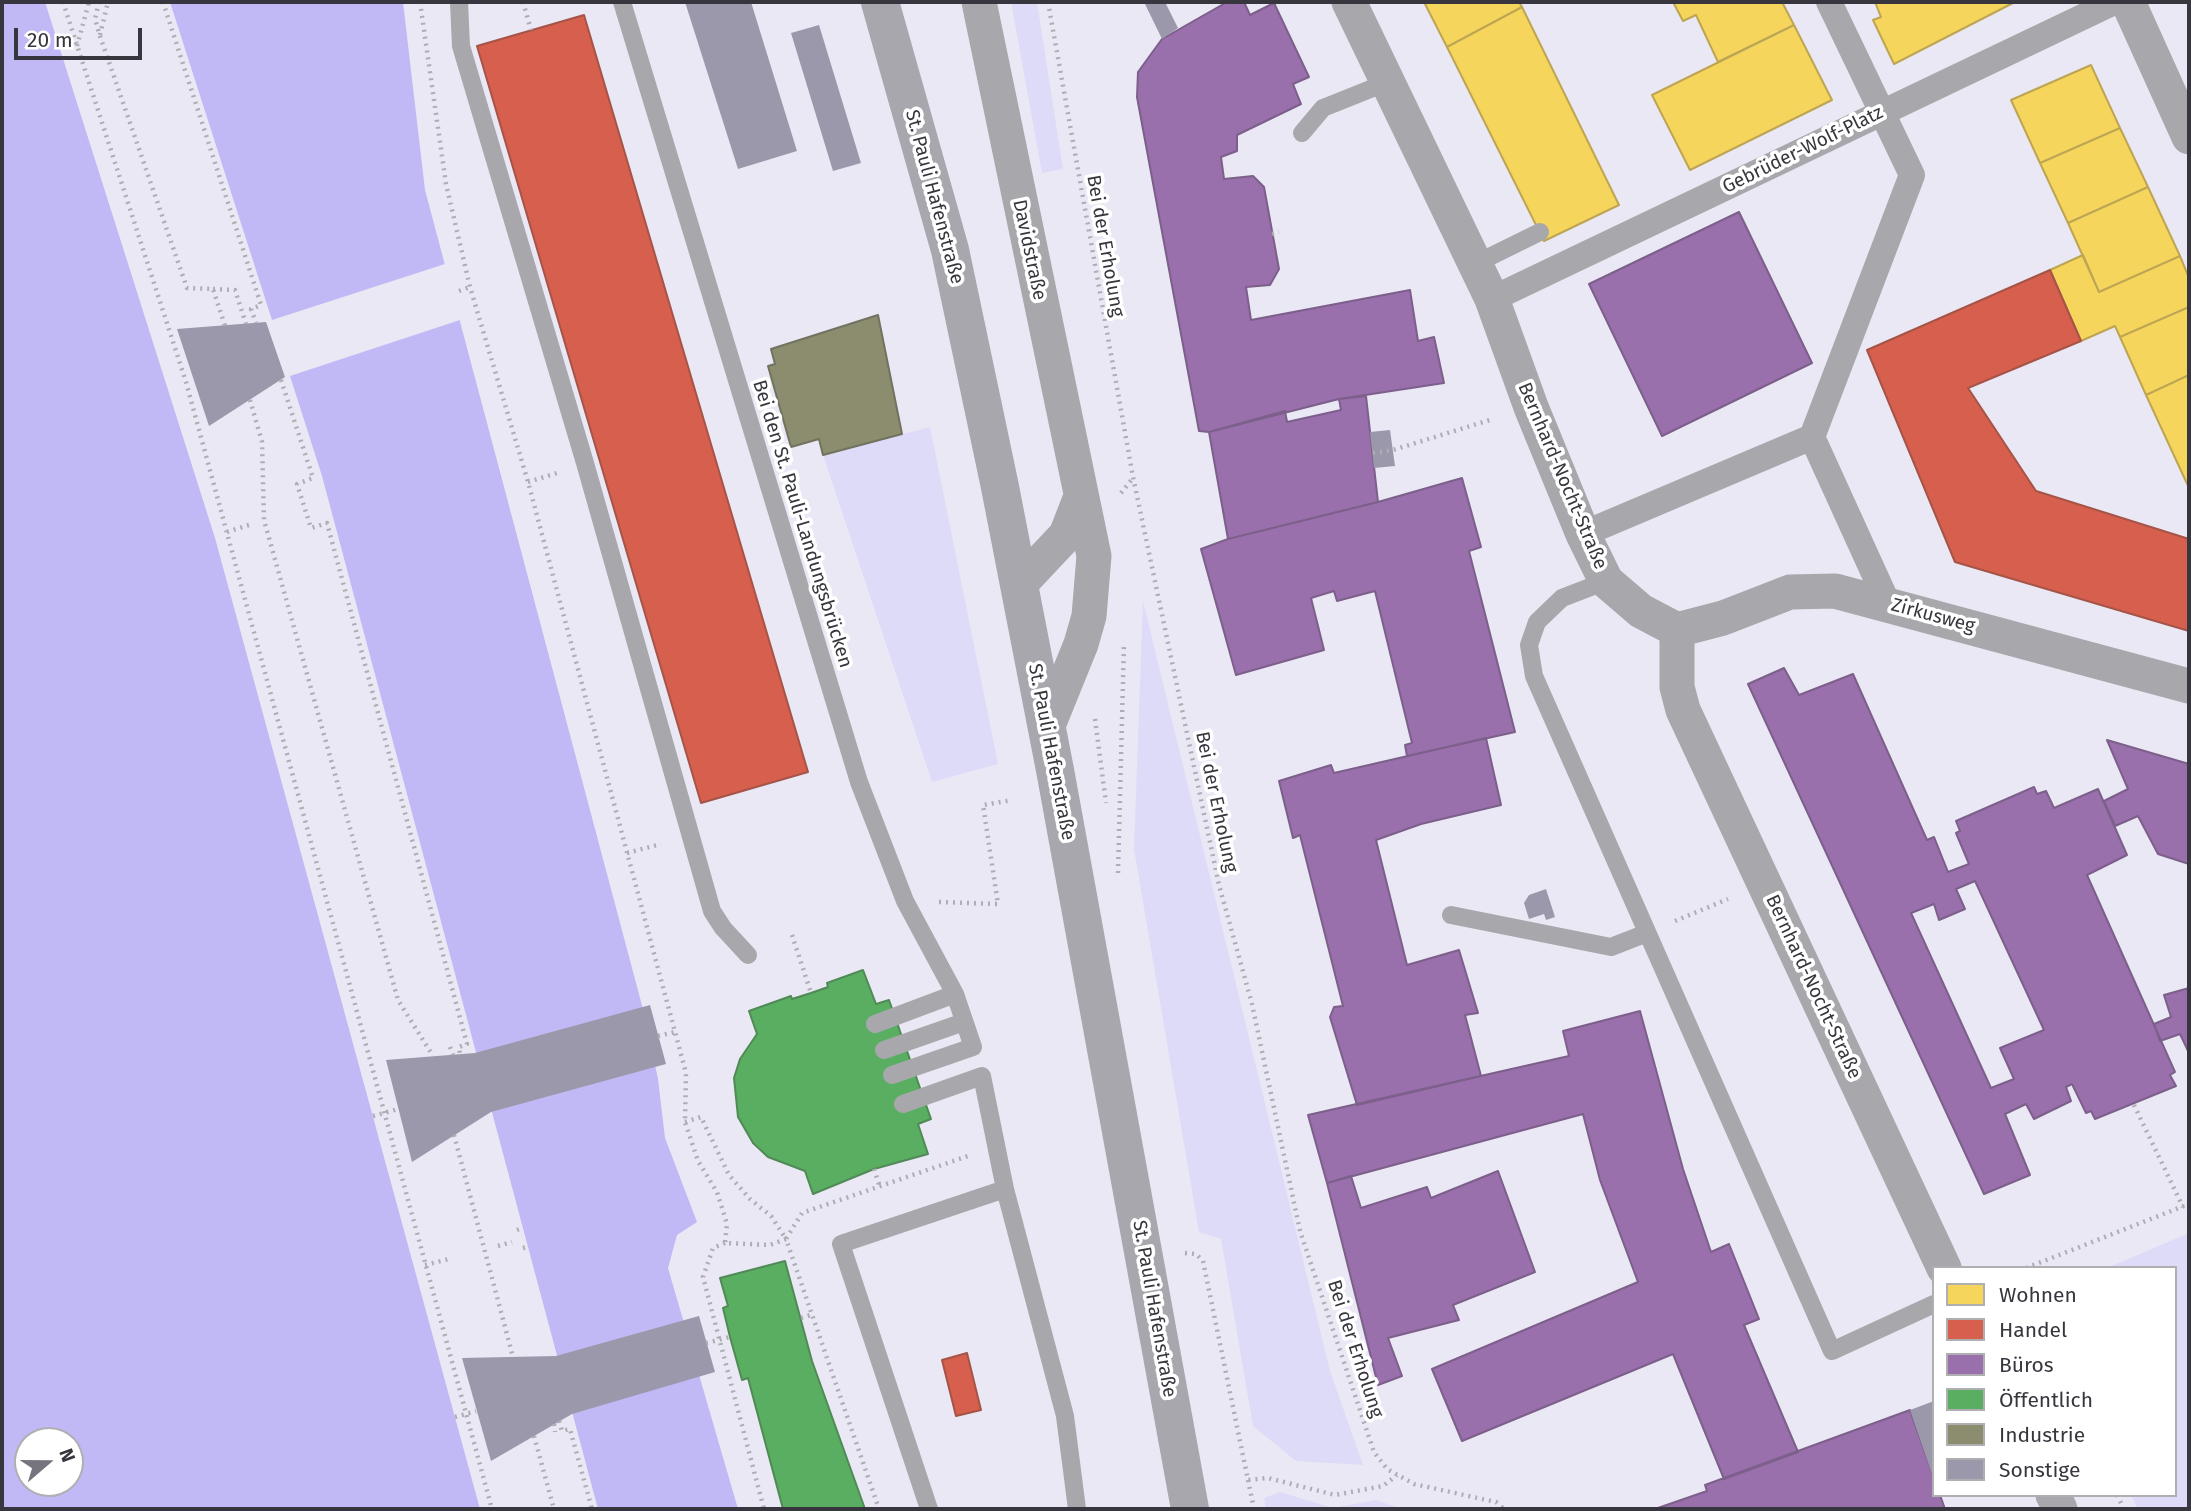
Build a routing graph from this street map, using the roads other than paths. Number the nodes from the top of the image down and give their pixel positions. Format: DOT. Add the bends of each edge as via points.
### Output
graph roads {
  1 [pos="459,2"];
  2 [pos="622,2"];
  3 [pos="880,2"];
  4 [pos="979,2"];
  5 [pos="1349,2"];
  6 [pos="1829,2"];
  7 [pos="2114,2"];
  8 [pos="2128,2"];
  9 [pos="1388,82"];
  10 [pos="1882,113"];
  11 [pos="1302,133"];
  12 [pos="2189,136"];
  13 [pos="1540,232"];
  14 [pos="1475,264"];
  15 [pos="1492,299"];
  16 [pos="1812,437"];
  17 [pos="1080,499"];
  18 [pos="1583,534"];
  19 [pos="1606,580"];
  20 [pos="1018,585"];
  21 [pos="1888,604"];
  22 [pos="1677,630"];
  23 [pos="2189,686"];
  24 [pos="1047,728"];
  25 [pos="1451,915"];
  26 [pos="1647,933"];
  27 [pos="748,955"];
  28 [pos="955,994"];
  29 [pos="964,1022"];
  30 [pos="875,1024"];
  31 [pos="884,1050"];
  32 [pos="892,1075"];
  33 [pos="903,1104"];
  34 [pos="1005,1189"];
  35 [pos="1943,1266"];
  36 [pos="1932,1305"];
  37 [pos="929,1509"];
  38 [pos="1077,1509"];
  39 [pos="1190,1509"];
  1 -- 27 [label="lane" via="461,46 712,911"];
  2 -- 28 [label="lane, Bei den St. Pauli-Landungsbrücken" via="859,782 905,901"];
  3 -- 20 [label="main road, St. Pauli Hafenstraße" via="950,250"];
  4 -- 17 [label="street, Davidstraße"];
  5 -- 9 [label="street, Bernhard-Nocht-Straße"];
  6 -- 10 [label="street"];
  7 -- 10 [label="street, Gebrüder-Wolf-Platz"];
  8 -- 12 [label="street"];
  9 -- 11 [label="lane" via="1323,108"];
  9 -- 14 [label="street, Bernhard-Nocht-Straße"];
  10 -- 15 [label="street, Gebrüder-Wolf-Platz"];
  10 -- 16 [label="street" via="1912,175"];
  13 -- 14 [label="lane"];
  14 -- 15 [label="street, Bernhard-Nocht-Straße"];
  15 -- 18 [label="street, Bernhard-Nocht-Straße"];
  16 -- 18 [label="street"];
  16 -- 21 [label="street"];
  17 -- 20 [label="street" via="1066,535"];
  17 -- 24 [label="street, Davidstraße" via="1093,541 1093,598 1081,645"];
  18 -- 19 [label="street, Bernhard-Nocht-Straße"];
  19 -- 22 [label="street, Bernhard-Nocht-Straße" via="1641,611"];
  19 -- 26 [label="lane" via="1562,598 1537,622 1529,645 1534,676"];
  20 -- 24 [label="main road, St. Pauli Hafenstraße"];
  21 -- 22 [label="street, Zirkusweg" via="1836,591 1790,592"];
  21 -- 23 [label="street, Zirkusweg"];
  22 -- 35 [label="street, Bernhard-Nocht-Straße" via="1679,699"];
  24 -- 39 [label="main road, St. Pauli Hafenstraße"];
  25 -- 26 [label="lane" via="1611,947"];
  26 -- 36 [label="lane" via="1832,1351"];
  28 -- 29 [label="lane, Bei den St. Pauli-Landungsbrücken"];
  28 -- 30 [label="lane"];
  29 -- 31 [label="lane"];
  29 -- 32 [label="lane, Bei den St. Pauli-Landungsbrücken" via="973,1047"];
  33 -- 34 [label="lane" via="982,1076"];
  34 -- 37 [label="lane" via="841,1244"];
  34 -- 38 [label="lane" via="1065,1416"];
}
